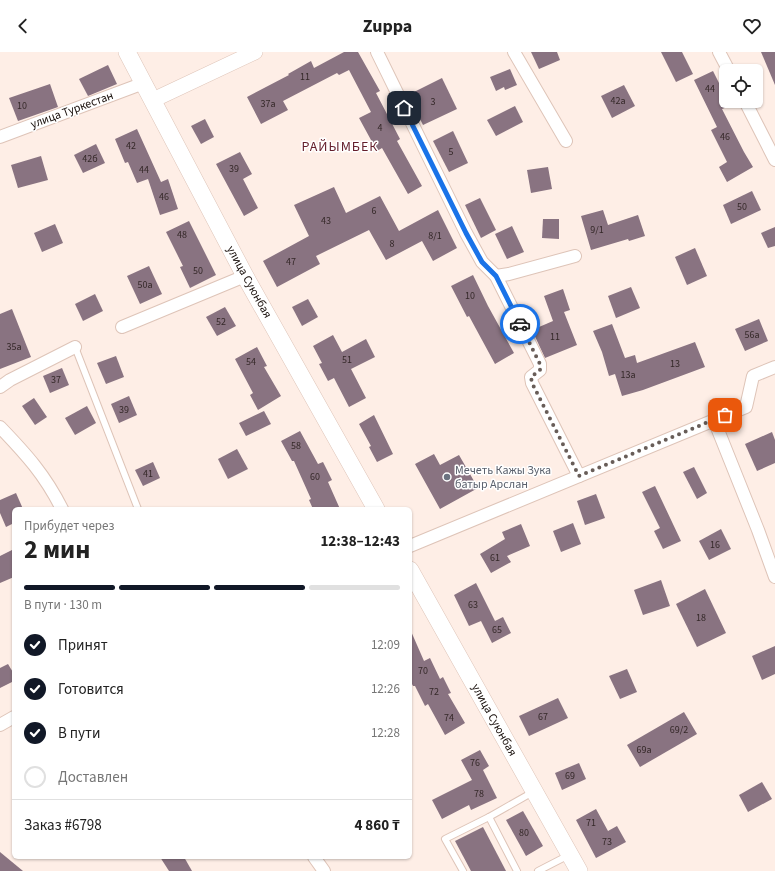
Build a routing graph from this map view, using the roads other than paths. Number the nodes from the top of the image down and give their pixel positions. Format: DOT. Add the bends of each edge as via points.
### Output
graph roads {
  1 [pos="127,52"];
  2 [pos="255,52"];
  3 [pos="377,52"];
  4 [pos="514,52"];
  5 [pos="720,52"];
  6 [pos="726,64"];
  7 [pos="144,83"];
  8 [pos="153,100"];
  9 [pos="749,108"];
  10 [pos="0,137"];
  11 [pos="566,141"];
  12 [pos="775,160"];
  13 [pos="575,256"];
  14 [pos="245,276"];
  15 [pos="496,276"];
  16 [pos="122,328"];
  17 [pos="75,347"];
  18 [pos="775,367"];
  19 [pos="0,387"];
  20 [pos="714,420"];
  21 [pos="0,426"];
  22 [pos="579,476"];
  23 [pos="61,507"];
  24 [pos="137,507"];
  25 [pos="375,507"];
  26 [pos="412,545"];
  27 [pos="412,574"];
  28 [pos="775,577"];
  29 [pos="12,717"];
  30 [pos="0,725"];
  31 [pos="534,791"];
  32 [pos="489,817"];
  33 [pos="570,855"];
  34 [pos="315,859"];
  35 [pos="324,871"];
  36 [pos="463,871"];
  37 [pos="517,871"];
  38 [pos="538,871"];
  39 [pos="579,871"];
  1 -- 7 [label="main road, улица Суюнбая"];
  2 -- 8 [label="street"];
  3 -- 15 [label="street" via="466,233 482,262"];
  4 -- 11 [label="street"];
  5 -- 6 [label="street"];
  7 -- 8 [label="main road, улица Суюнбая"];
  7 -- 10 [label="street, улица Туркестан"];
  8 -- 14 [label="main road, улица Суюнбая"];
  9 -- 12 [label="street"];
  13 -- 15 [label="street"];
  14 -- 16 [label="street"];
  14 -- 25 [label="main road, улица Суюнбая"];
  15 -- 22 [label="street" via="540,364 540,370 531,377 532,383"];
  17 -- 19 [label="street"];
  17 -- 24 [label="lane"];
  18 -- 20 [label="street" via="754,376 746,407"];
  20 -- 22 [label="street"];
  20 -- 28 [label="street"];
  21 -- 23 [label="street" via="33,462"];
  22 -- 26 [label="street"];
  27 -- 31 [label="main road, улица Суюнбая"];
  29 -- 30 [label="street"];
  31 -- 32 [label="lane"];
  31 -- 33 [label="main road, улица Суюнбая"];
  32 -- 36 [label="lane" via="446,839"];
  32 -- 37 [label="lane"];
  33 -- 38 [label="lane"];
  33 -- 39 [label="main road, улица Суюнбая"];
  34 -- 35 [label="street"];
}
